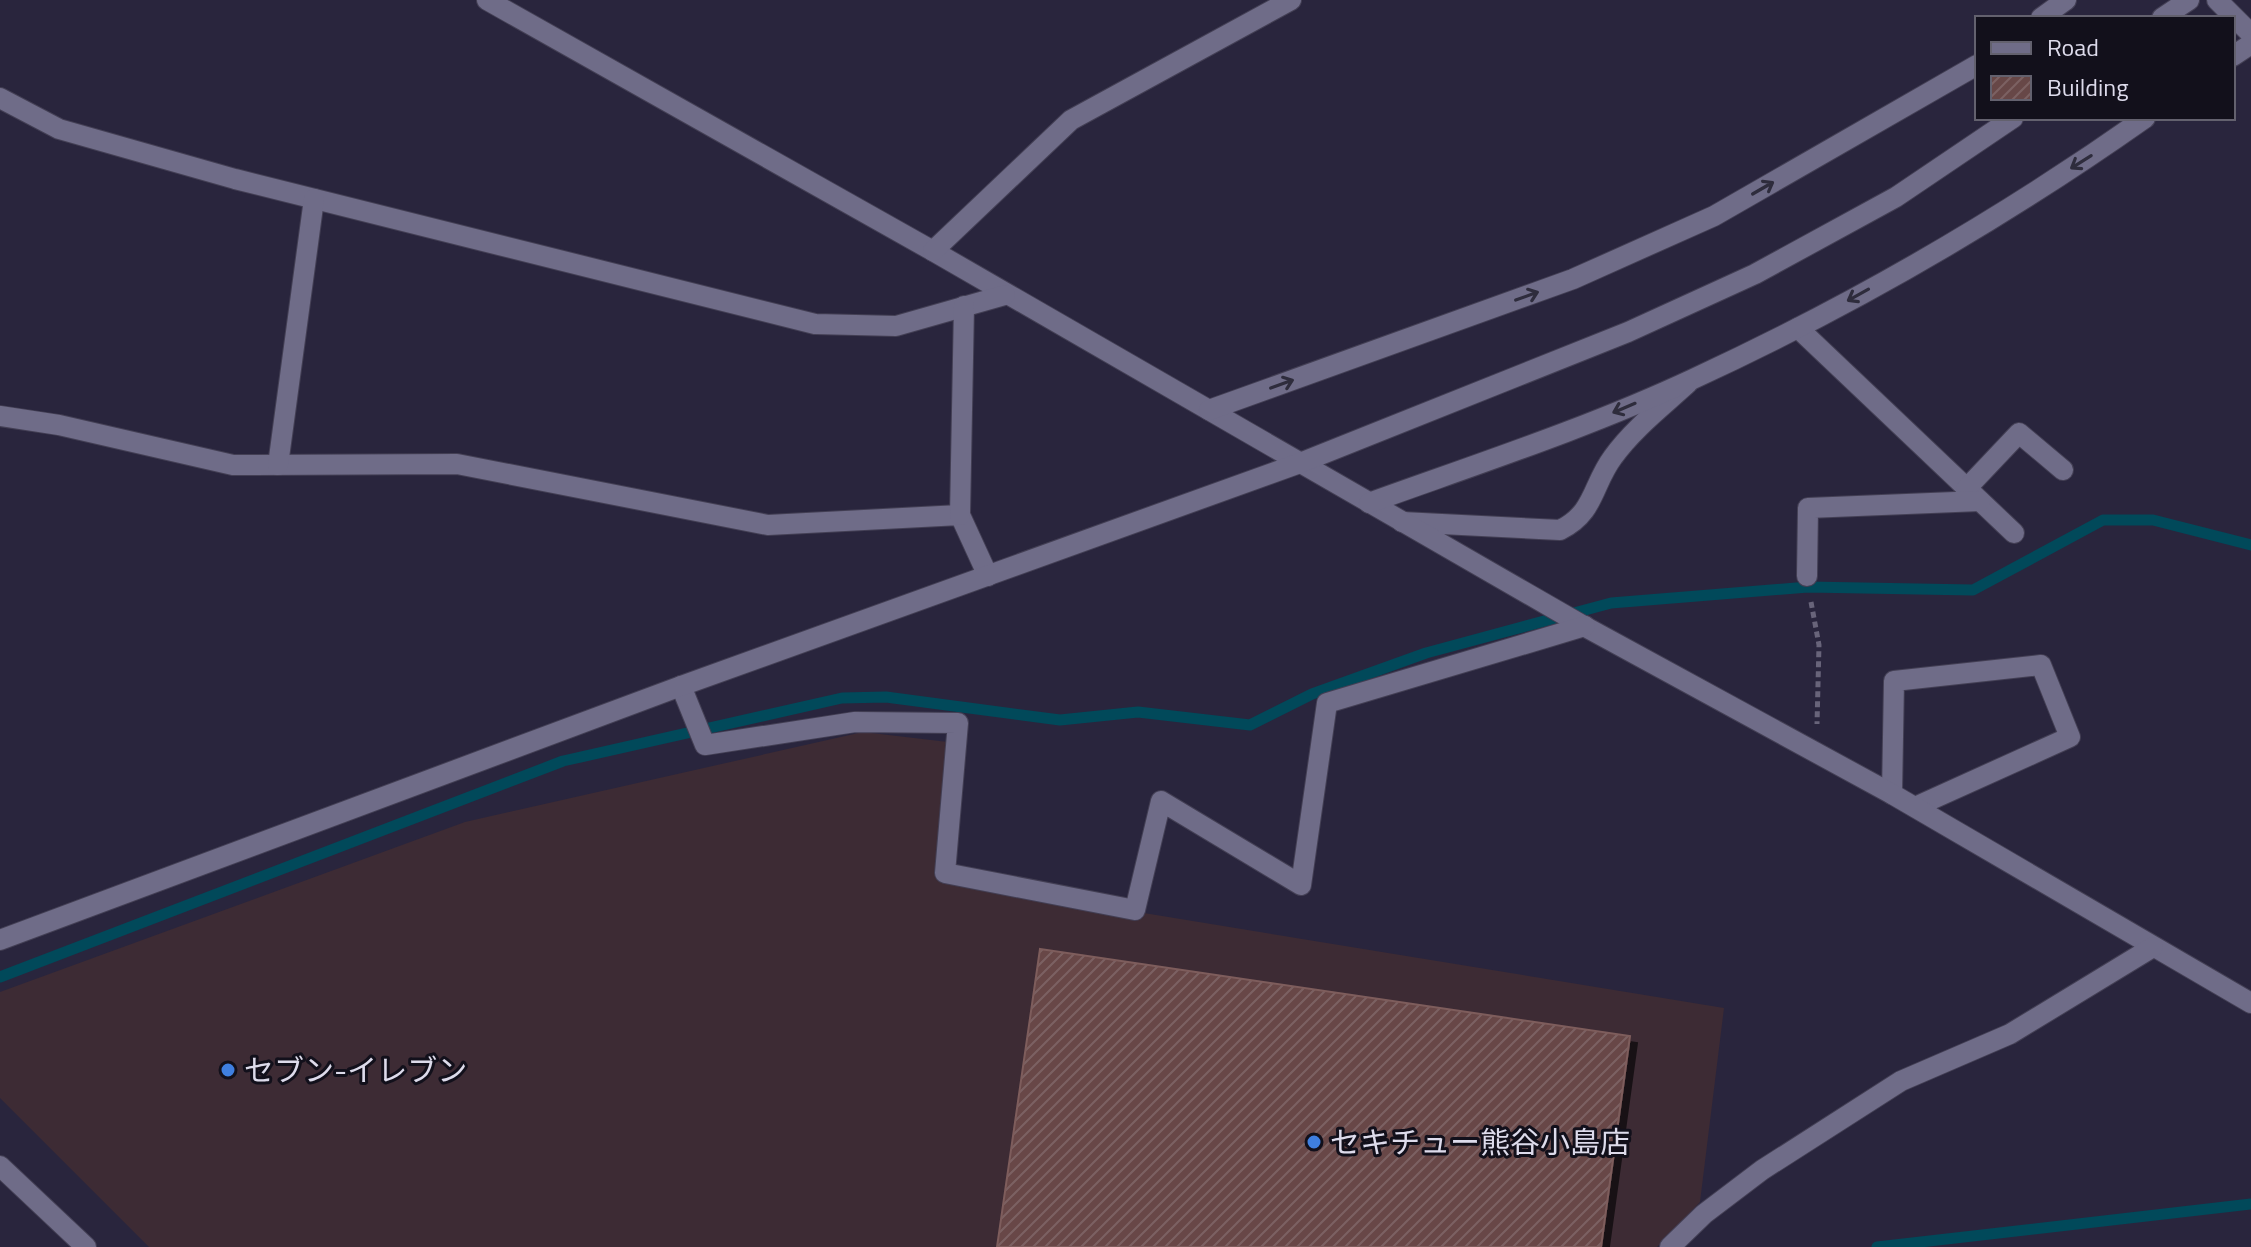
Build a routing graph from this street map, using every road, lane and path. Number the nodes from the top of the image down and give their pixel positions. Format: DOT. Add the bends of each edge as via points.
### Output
graph roads {
  1 [pos="487,0"];
  2 [pos="1291,0"];
  3 [pos="2066,0"];
  4 [pos="2189,0"];
  5 [pos="2217,0"];
  6 [pos="2044,16"];
  7 [pos="2165,16"];
  8 [pos="2233,16"];
  9 [pos="2235,18"];
  10 [pos="2251,34"];
  11 [pos="1975,66"];
  12 [pos="0,98"];
  13 [pos="2010,120"];
  14 [pos="2142,120"];
  15 [pos="314,199"];
  16 [pos="933,251"];
  17 [pos="1005,295"];
  18 [pos="964,306"];
  19 [pos="1798,328"];
  20 [pos="1691,380"];
  21 [pos="1209,410"];
  22 [pos="0,416"];
  23 [pos="1300,463"];
  24 [pos="278,465"];
  25 [pos="2063,470"];
  26 [pos="1973,495"];
  27 [pos="1369,503"];
  28 [pos="960,515"];
  29 [pos="1402,522"];
  30 [pos="2014,533"];
  31 [pos="988,576"];
  32 [pos="1807,576"];
  33 [pos="1584,626"];
  34 [pos="681,686"];
  35 [pos="1816,753"];
  36 [pos="1892,794"];
  37 [pos="1915,807"];
  38 [pos="0,940"];
  39 [pos="2153,947"];
  40 [pos="2251,1003"];
  41 [pos="0,1166"];
  42 [pos="86,1247"];
  43 [pos="1670,1247"];
  1 -- 16 [label="street"];
  2 -- 16 [label="street" via="1071,120"];
  3 -- 6 [label="street"];
  4 -- 7 [label="street"];
  5 -- 8 [label="street"];
  9 -- 10 [label="street"];
  21 -- 11 [label="street, one-way" via="1573,279 1714,216"];
  12 -- 15 [label="street" via="59,129"];
  13 -- 23 [label="street" via="1896,197 1755,274 1628,332"];
  14 -- 19 [label="street, one-way" via="1961,238"];
  15 -- 18 [label="street" via="815,324 896,326"];
  15 -- 24 [label="street"];
  16 -- 17 [label="street"];
  17 -- 18 [label="street"];
  17 -- 21 [label="street"];
  18 -- 28 [label="street"];
  19 -- 20 [label="street"];
  19 -- 26 [label="street"];
  20 -- 27 [label="street, one-way"];
  20 -- 29 [label="street" via="1613,456 1577,522 1560,530"];
  21 -- 23 [label="street"];
  22 -- 24 [label="street" via="233,465"];
  23 -- 27 [label="street"];
  23 -- 31 [label="street"];
  24 -- 28 [label="street" via="457,464 768,525"];
  25 -- 26 [label="street" via="2019,433"];
  26 -- 30 [label="street"];
  26 -- 32 [label="street" via="1808,508"];
  27 -- 29 [label="street"];
  28 -- 31 [label="street"];
  29 -- 33 [label="street"];
  31 -- 34 [label="street"];
  32 -- 35 [label="path" via="1819,645"];
  33 -- 34 [label="street" via="1327,703 1301,885 1161,801 1135,910 945,873 958,723 855,722 705,745"];
  33 -- 35 [label="street"];
  34 -- 38 [label="street"];
  35 -- 36 [label="street"];
  36 -- 37 [label="street"];
  36 -- 37 [label="street" via="1894,681 2041,665 2070,737"];
  37 -- 39 [label="street"];
  39 -- 40 [label="street"];
  39 -- 43 [label="street" via="2010,1034 1901,1081 1762,1170"];
  41 -- 42 [label="street"];
}
